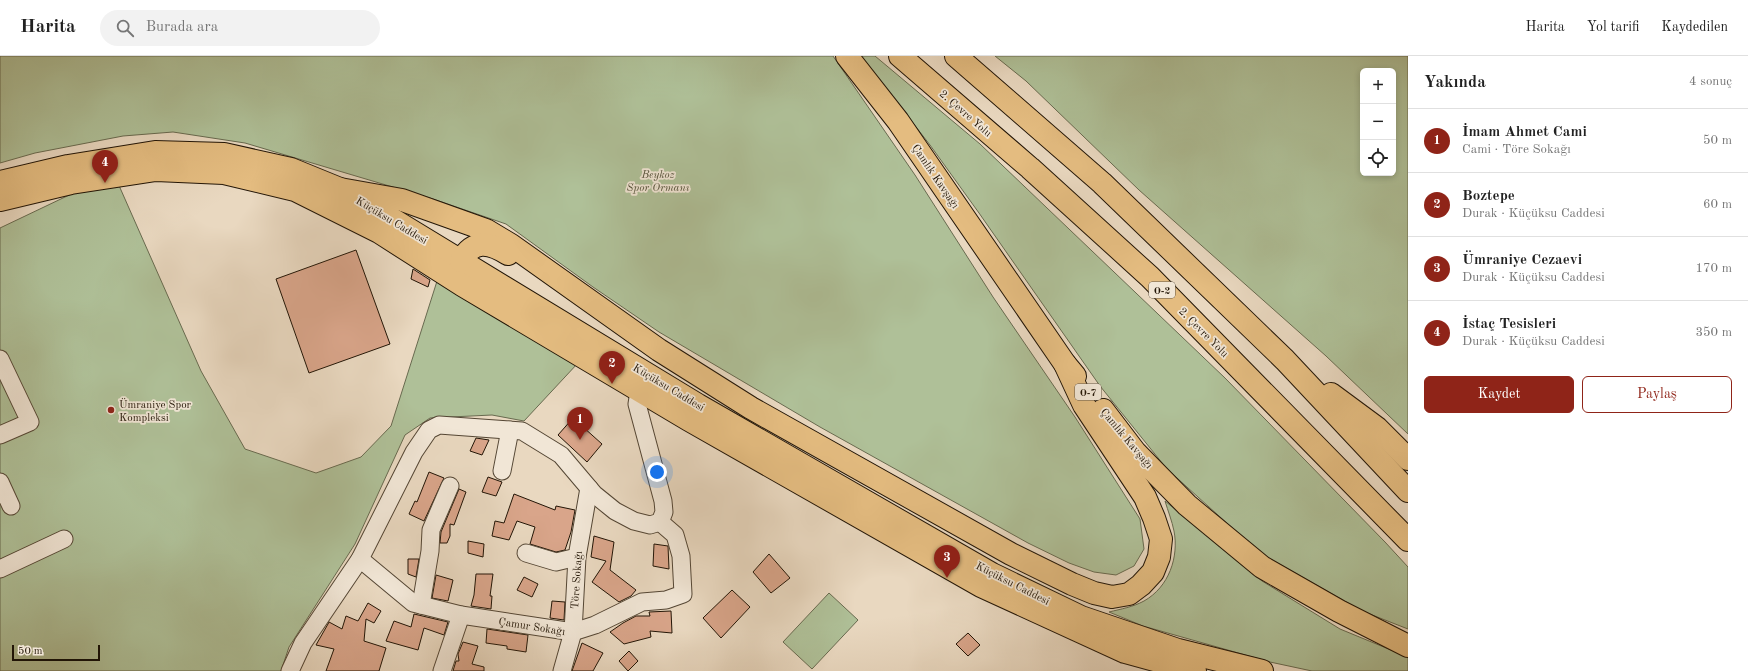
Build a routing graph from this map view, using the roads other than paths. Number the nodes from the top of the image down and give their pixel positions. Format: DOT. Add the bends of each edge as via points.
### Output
graph roads {
  1 [pos="847,56"];
  2 [pos="900,56"];
  3 [pos="956,56"];
  4 [pos="174,162"];
  5 [pos="0,182"];
  6 [pos="340,189"];
  7 [pos="0,200"];
  8 [pos="460,261"];
  9 [pos="462,285"];
  10 [pos="602,311"];
  11 [pos="0,359"];
  12 [pos="1286,360"];
  13 [pos="1065,364"];
  14 [pos="644,383"];
  15 [pos="510,430"];
  16 [pos="0,435"];
  17 [pos="1408,459"];
  18 [pos="502,471"];
  19 [pos="0,482"];
  20 [pos="450,486"];
  21 [pos="589,488"];
  22 [pos="1408,491"];
  23 [pos="11,506"];
  24 [pos="660,522"];
  25 [pos="64,539"];
  26 [pos="1408,540"];
  27 [pos="526,553"];
  28 [pos="577,557"];
  29 [pos="360,559"];
  30 [pos="0,569"];
  31 [pos="421,605"];
  32 [pos="461,615"];
  33 [pos="573,632"];
  34 [pos="1408,646"];
  35 [pos="1118,655"];
  36 [pos="1212,658"];
  37 [pos="1256,670"];
  38 [pos="290,671"];
  39 [pos="442,671"];
  40 [pos="562,671"];
  41 [pos="1145,671"];
  42 [pos="1194,671"];
  1 -- 13 [label="main road, Çamlık Kavşağı / O-7" via="898,121"];
  2 -- 26 [label="main road, 2. Çevre Yolu / O-2" via="1030,168 1150,277"];
  3 -- 12 [label="main road" via="1102,183"];
  4 -- 5 [label="main road, Küçüksu Caddesi" via="155,152 68,166"];
  4 -- 6 [label="main road, Küçüksu Caddesi" via="224,154 291,169"];
  4 -- 7 [label="main road, Küçüksu Caddesi" via="156,170 79,182"];
  4 -- 9 [label="main road, Küçüksu Caddesi" via="295,190 379,232"];
  6 -- 8 [label="main road, Küçüksu Caddesi"];
  6 -- 10 [label="main road" via="402,200 486,230 511,245"];
  8 -- 9 [label="main road"];
  8 -- 10 [label="main road" via="466,251 476,245 486,244 502,250"];
  8 -- 14 [label="main road, Küçüksu Caddesi" via="570,328"];
  9 -- 14 [label="main road, Küçüksu Caddesi"];
  10 -- 13 [label="main road" via="751,408 1011,554 1094,593 1112,597 1129,594 1153,572 1159,557 1160,539 1145,497 1084,405"];
  11 -- 16 [label="street" via="30,422"];
  12 -- 17 [label="main road" via="1377,428"];
  12 -- 22 [label="main road"];
  13 -- 34 [label="main road, Çamlık Kavşağı / O-7" via="1135,452 1187,505 1262,567 1339,611"];
  14 -- 24 [label="street" via="637,404 663,501 664,512"];
  14 -- 35 [label="main road, Küçüksu Caddesi" via="981,586"];
  14 -- 36 [label="main road, Küçüksu Caddesi" via="992,574 1081,617 1178,650"];
  15 -- 18 [label="street"];
  15 -- 21 [label="street" via="522,431 561,455"];
  15 -- 29 [label="street" via="439,425 429,430 414,452"];
  19 -- 23 [label="street"];
  20 -- 31 [label="street" via="431,530"];
  21 -- 24 [label="street" via="615,511 634,521 650,525"];
  21 -- 28 [label="street, Töre Sokağı"];
  24 -- 33 [label="street, Çamur Sokağı" via="675,535 681,556 683,594 666,600 642,602 595,625"];
  25 -- 30 [label="street"];
  27 -- 28 [label="street" via="556,562"];
  28 -- 33 [label="street, Töre Sokağı"];
  29 -- 31 [label="street, Çamur Sokağı" via="413,603"];
  29 -- 38 [label="street" via="303,643"];
  31 -- 32 [label="street, Çamur Sokağı"];
  32 -- 33 [label="street, Çamur Sokağı"];
  32 -- 39 [label="street"];
  33 -- 40 [label="street, Töre Sokağı"];
  35 -- 36 [label="main road" via="1122,644 1129,644 1197,663"];
  35 -- 41 [label="main road"];
  35 -- 42 [label="main road, Küçüksu Caddesi"];
  36 -- 37 [label="main road, Küçüksu Caddesi"];
}
